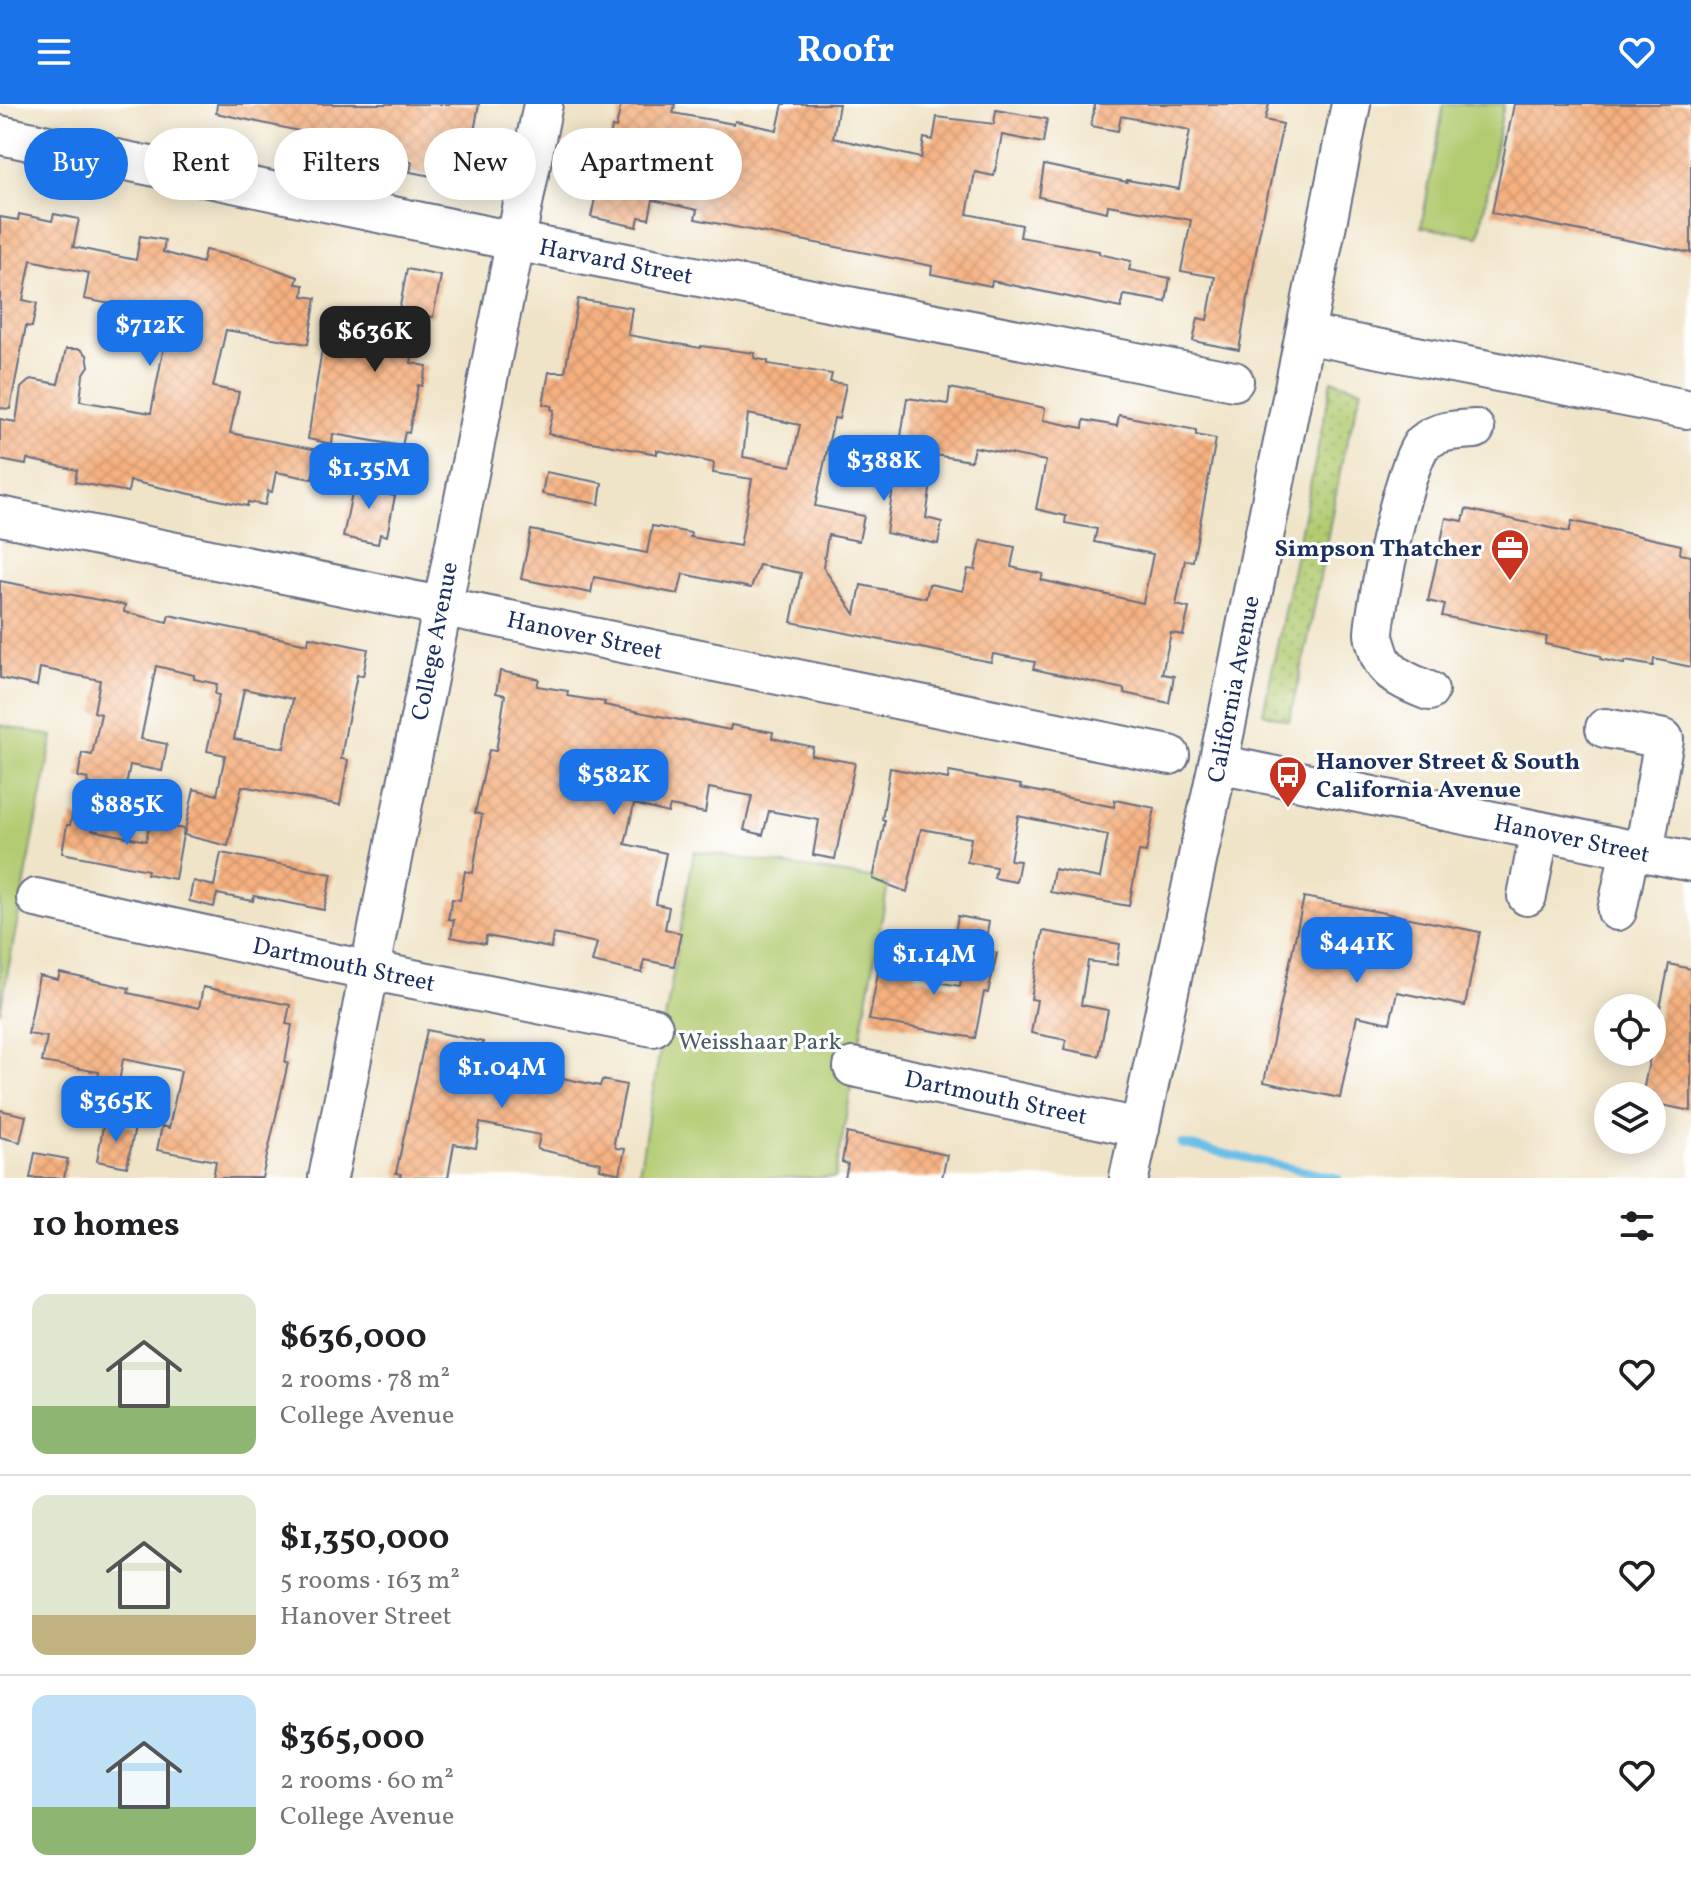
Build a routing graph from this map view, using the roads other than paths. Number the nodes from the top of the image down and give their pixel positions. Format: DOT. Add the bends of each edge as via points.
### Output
graph roads {
  1 [pos="543,104"];
  2 [pos="1351,104"];
  3 [pos="0,135"];
  4 [pos="514,241"];
  5 [pos="1305,334"];
  6 [pos="1234,381"];
  7 [pos="1686,409"];
  8 [pos="1475,429"];
  9 [pos="0,516"];
  10 [pos="441,606"];
  11 [pos="1429,691"];
  12 [pos="1605,728"];
  13 [pos="1170,755"];
  14 [pos="1218,764"];
  15 [pos="1540,831"];
  16 [pos="1631,850"];
  17 [pos="1691,862"];
  18 [pos="1527,896"];
  19 [pos="36,898"];
  20 [pos="1617,911"];
  21 [pos="368,970"];
  22 [pos="653,1027"];
  23 [pos="853,1067"];
  24 [pos="1140,1128"];
  25 [pos="328,1178"];
  26 [pos="1129,1178"];
  1 -- 4 [label="street, College Avenue"];
  2 -- 5 [label="street, California Avenue"];
  3 -- 4 [label="street, Harvard Street"];
  4 -- 6 [label="street, Harvard Street"];
  4 -- 10 [label="street, College Avenue"];
  5 -- 7 [label="street"];
  5 -- 14 [label="street, California Avenue"];
  8 -- 11 [label="street" via="1441,432 1422,444 1411,465 1374,636 1382,660 1402,680"];
  9 -- 10 [label="street, Hanover Street"];
  10 -- 13 [label="street, Hanover Street"];
  10 -- 21 [label="street, College Avenue"];
  12 -- 16 [label="street" via="1654,737"];
  14 -- 15 [label="street, Hanover Street"];
  14 -- 24 [label="street, California Avenue"];
  15 -- 16 [label="street, Hanover Street"];
  15 -- 18 [label="street"];
  16 -- 17 [label="street, Hanover Street"];
  16 -- 20 [label="street"];
  19 -- 21 [label="street, Dartmouth Street"];
  21 -- 22 [label="street, Dartmouth Street"];
  21 -- 25 [label="street, College Avenue"];
  23 -- 24 [label="street, Dartmouth Street"];
  24 -- 26 [label="street, California Avenue"];
}
